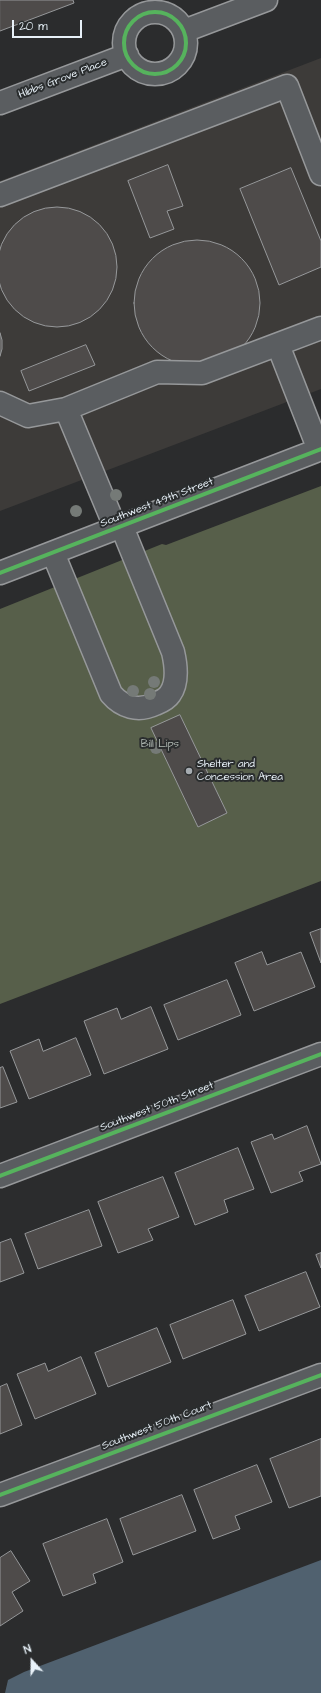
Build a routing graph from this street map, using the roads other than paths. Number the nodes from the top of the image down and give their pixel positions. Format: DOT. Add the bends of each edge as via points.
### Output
graph roads {
  1 [pos="266,0"];
  2 [pos="144,7"];
  3 [pos="184,31"];
  4 [pos="127,55"];
  5 [pos="0,103"];
  6 [pos="321,174"];
  7 [pos="0,195"];
  8 [pos="321,328"];
  9 [pos="278,345"];
  10 [pos="0,403"];
  11 [pos="66,409"];
  12 [pos="320,450"];
  13 [pos="119,528"];
  14 [pos="53,553"];
  15 [pos="0,573"];
  16 [pos="321,1054"];
  17 [pos="0,1176"];
  18 [pos="321,1375"];
  19 [pos="0,1495"];
  1 -- 3 [label="street"];
  2 -- 3 [label="street" via="175,19"];
  2 -- 4 [label="street" via="125,35 124,46"];
  3 -- 4 [label="street" via="184,56 170,71 150,74 140,71"];
  4 -- 5 [label="street, Hibbs Grove Place"];
  6 -- 7 [label="street" via="287,86"];
  8 -- 9 [label="street"];
  9 -- 11 [label="street" via="202,373 157,372"];
  9 -- 12 [label="street"];
  10 -- 11 [label="street" via="28,416"];
  11 -- 13 [label="street"];
  12 -- 13 [label="street, Southwest 49th Street"];
  13 -- 14 [label="street, Southwest 49th Street"];
  13 -- 14 [label="street" via="173,652 174,684 170,695 152,706 134,708 116,700 110,694"];
  14 -- 15 [label="street, Southwest 49th Street"];
  16 -- 17 [label="street, Southwest 50th Street"];
  18 -- 19 [label="street, Southwest 50th Court"];
}
